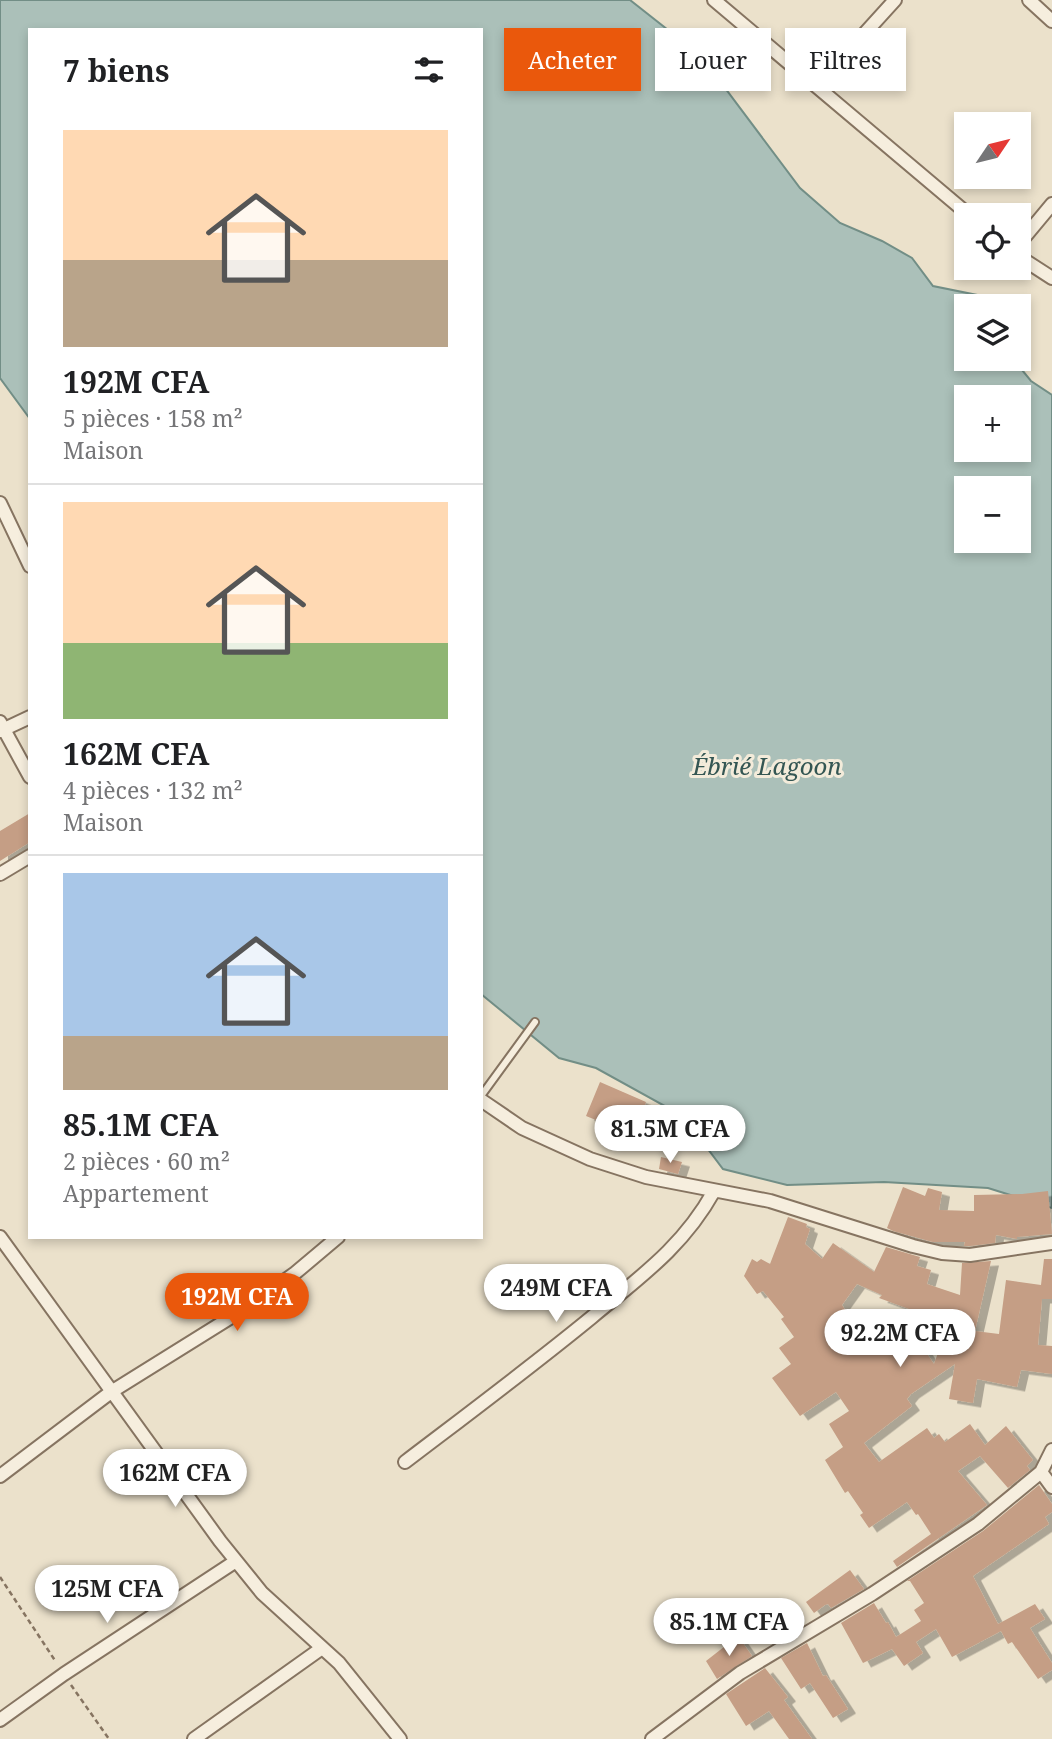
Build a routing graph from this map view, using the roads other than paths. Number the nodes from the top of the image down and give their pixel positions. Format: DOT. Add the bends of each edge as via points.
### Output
graph roads {
  1 [pos="714,0"];
  2 [pos="895,0"];
  3 [pos="1028,0"];
  4 [pos="1052,21"];
  5 [pos="870,28"];
  6 [pos="785,59"];
  7 [pos="823,91"];
  8 [pos="955,203"];
  9 [pos="1052,204"];
  10 [pos="1031,229"];
  11 [pos="1031,264"];
  12 [pos="1052,278"];
  13 [pos="0,503"];
  14 [pos="28,562"];
  15 [pos="28,718"];
  16 [pos="1,727"];
  17 [pos="28,774"];
  18 [pos="28,857"];
  19 [pos="0,874"];
  20 [pos="536,1022"];
  21 [pos="483,1095"];
  22 [pos="483,1099"];
  23 [pos="714,1191"];
  24 [pos="0,1237"];
  25 [pos="336,1239"];
  26 [pos="1052,1243"];
  27 [pos="111,1392"];
  28 [pos="1052,1450"];
  29 [pos="405,1462"];
  30 [pos="1041,1472"];
  31 [pos="0,1476"];
  32 [pos="1052,1487"];
  33 [pos="236,1561"];
  34 [pos="321,1648"];
  35 [pos="0,1720"];
  36 [pos="194,1739"];
  37 [pos="400,1739"];
  38 [pos="652,1739"];
  1 -- 6 [label="street"];
  2 -- 5 [label="street"];
  3 -- 4 [label="street"];
  7 -- 8 [label="street"];
  9 -- 10 [label="street"];
  11 -- 12 [label="street"];
  13 -- 14 [label="street"];
  15 -- 16 [label="street"];
  16 -- 17 [label="street"];
  18 -- 19 [label="street"];
  20 -- 21 [label="lane"];
  22 -- 23 [label="street" via="557,1146 646,1177"];
  23 -- 26 [label="street" via="770,1201 942,1253 970,1255"];
  23 -- 29 [label="street" via="686,1235 663,1258"];
  24 -- 27 [label="street"];
  25 -- 27 [label="street" via="249,1306"];
  27 -- 31 [label="street"];
  27 -- 33 [label="street"];
  28 -- 30 [label="street"];
  30 -- 32 [label="street"];
  30 -- 38 [label="street" via="978,1524 740,1673"];
  33 -- 34 [label="street" via="262,1593"];
  33 -- 35 [label="street"];
  34 -- 36 [label="street"];
  34 -- 37 [label="street" via="339,1663"];
}
